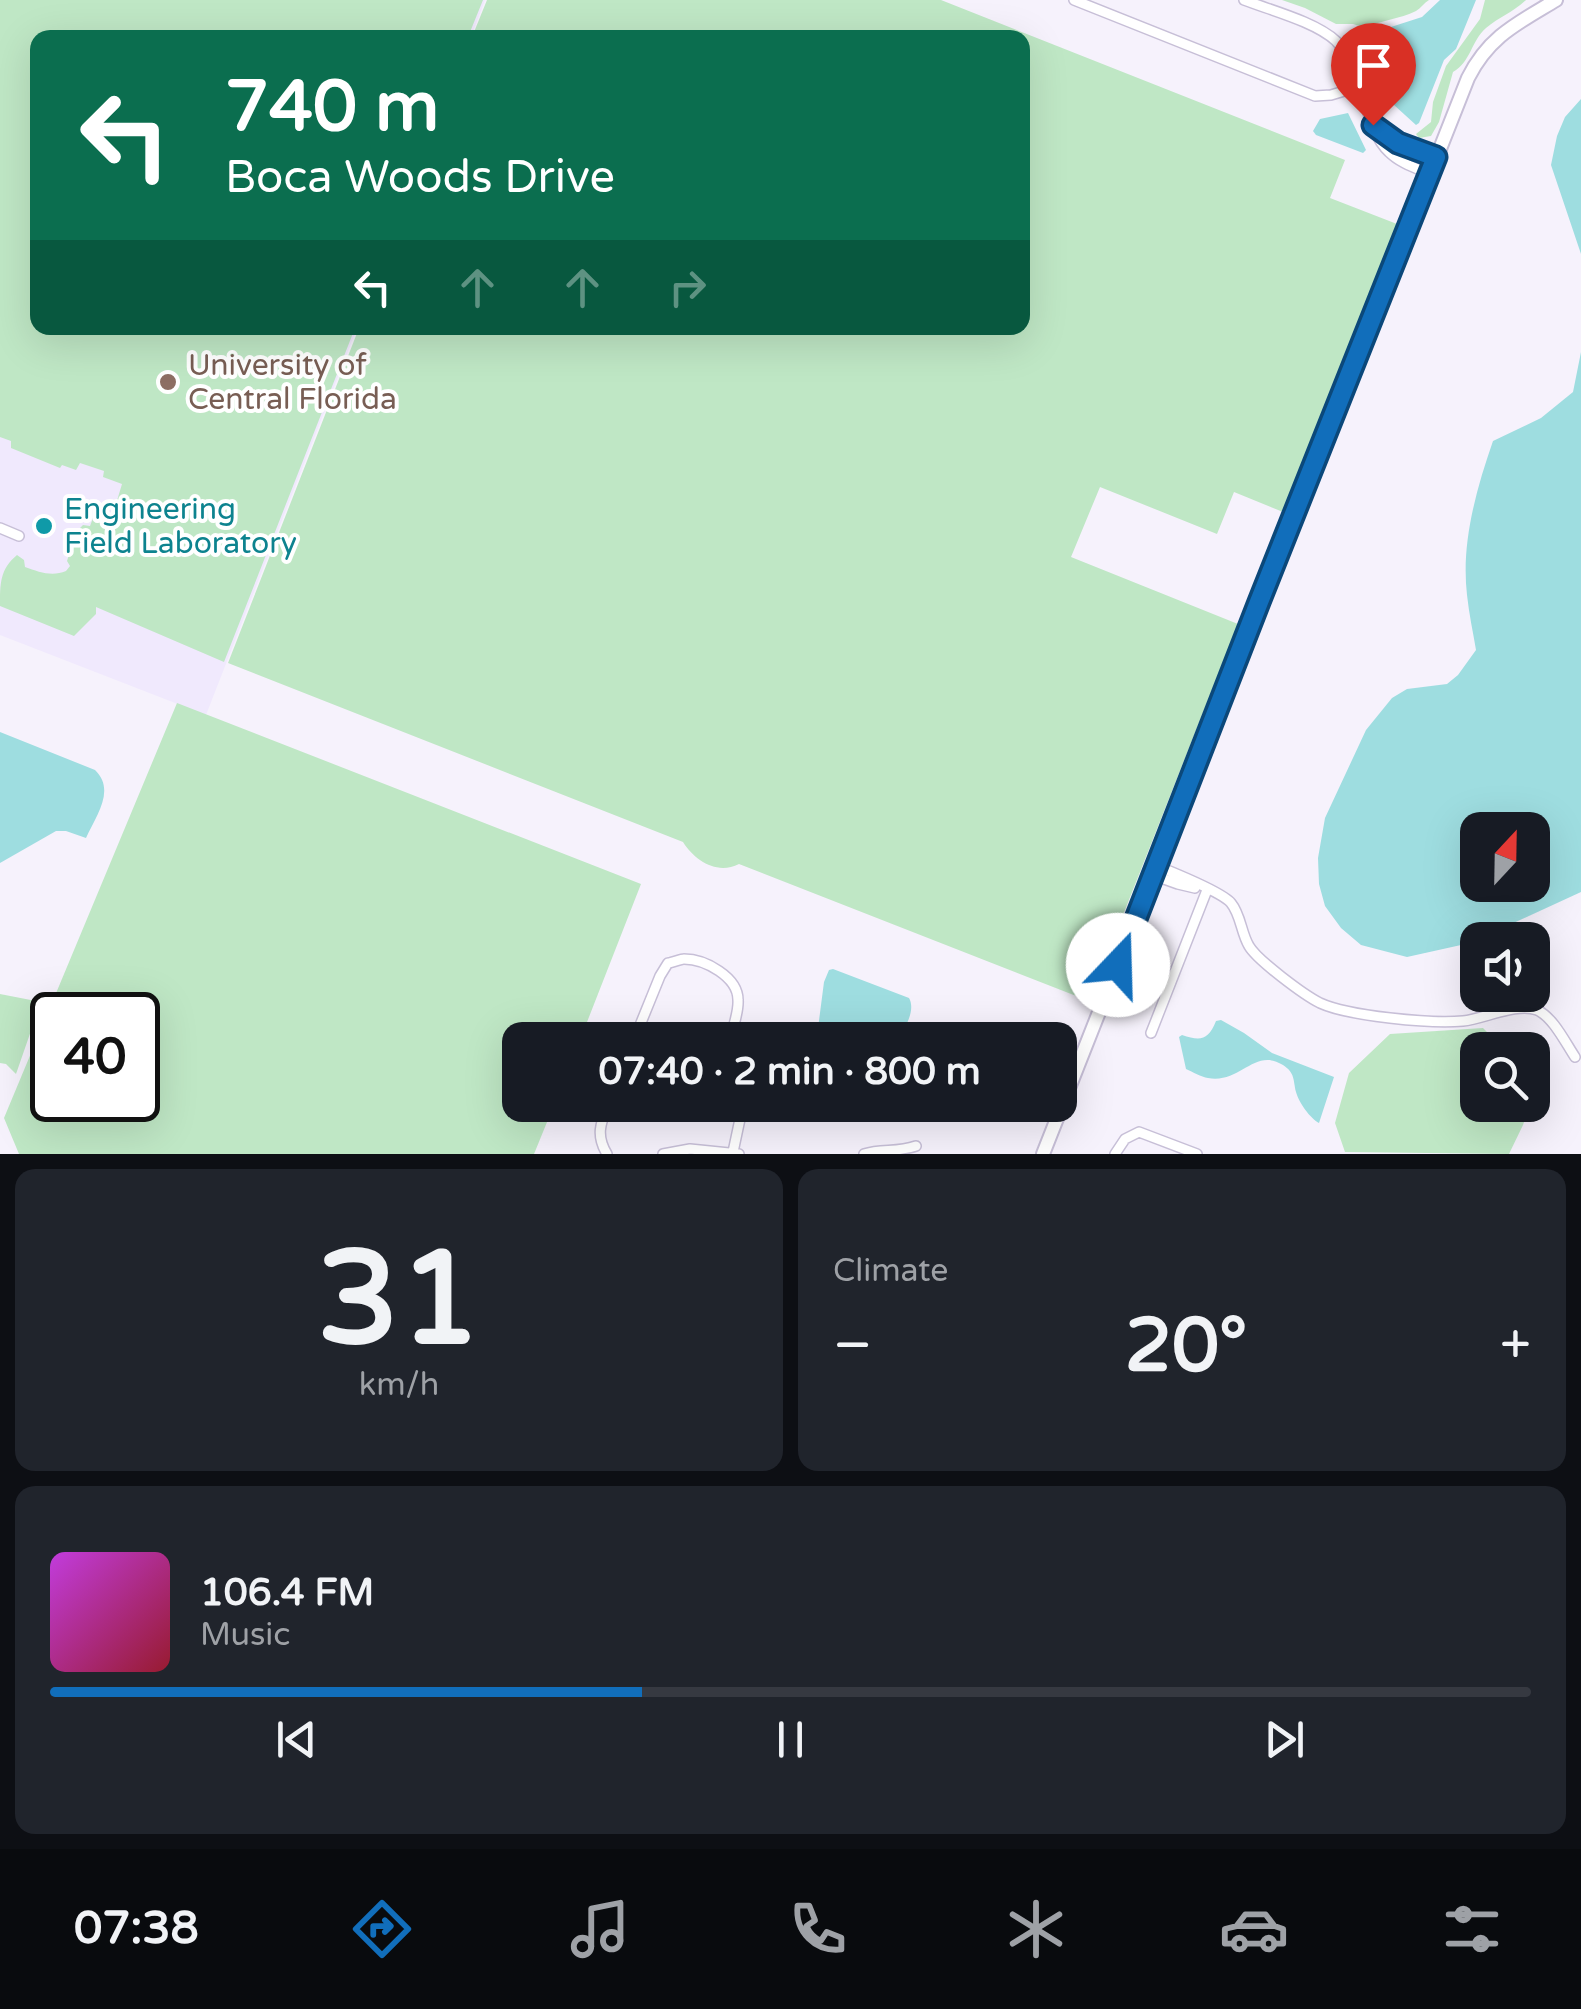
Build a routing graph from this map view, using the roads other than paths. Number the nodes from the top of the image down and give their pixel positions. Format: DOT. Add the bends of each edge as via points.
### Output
graph roads {
  1 [pos="1074,0"];
  2 [pos="1244,0"];
  3 [pos="1556,0"];
  4 [pos="1361,86"];
  5 [pos="1373,125"];
  6 [pos="1436,157"];
  7 [pos="1430,174"];
  8 [pos="0,528"];
  9 [pos="19,536"];
  10 [pos="1155,870"];
  11 [pos="1207,890"];
  12 [pos="641,1022"];
  13 [pos="734,1022"];
  14 [pos="1151,1034"];
  15 [pos="1575,1056"];
  16 [pos="601,1122"];
  17 [pos="740,1122"];
  18 [pos="916,1146"];
  19 [pos="736,1153"];
  20 [pos="607,1154"];
  21 [pos="664,1154"];
  22 [pos="864,1154"];
  23 [pos="1043,1154"];
  24 [pos="1115,1154"];
  25 [pos="1197,1154"];
  1 -- 4 [label="street" via="1315,96"];
  2 -- 4 [label="street" via="1335,40"];
  3 -- 6 [label="street" via="1478,57"];
  4 -- 5 [label="street"];
  5 -- 6 [label="street"];
  5 -- 7 [label="street" via="1386,150"];
  6 -- 7 [label="street"];
  7 -- 10 [label="street"];
  8 -- 9 [label="street"];
  10 -- 11 [label="street"];
  10 -- 23 [label="street"];
  11 -- 14 [label="street"];
  11 -- 15 [label="street" via="1230,902 1254,953 1324,1005 1460,1022 1527,1007 1546,1016"];
  12 -- 13 [label="street" via="668,963 682,959 732,981 738,994"];
  16 -- 20 [label="street"];
  17 -- 19 [label="street"];
  18 -- 22 [label="street"];
  19 -- 21 [label="street"];
  24 -- 25 [label="street" via="1139,1132"];
}
